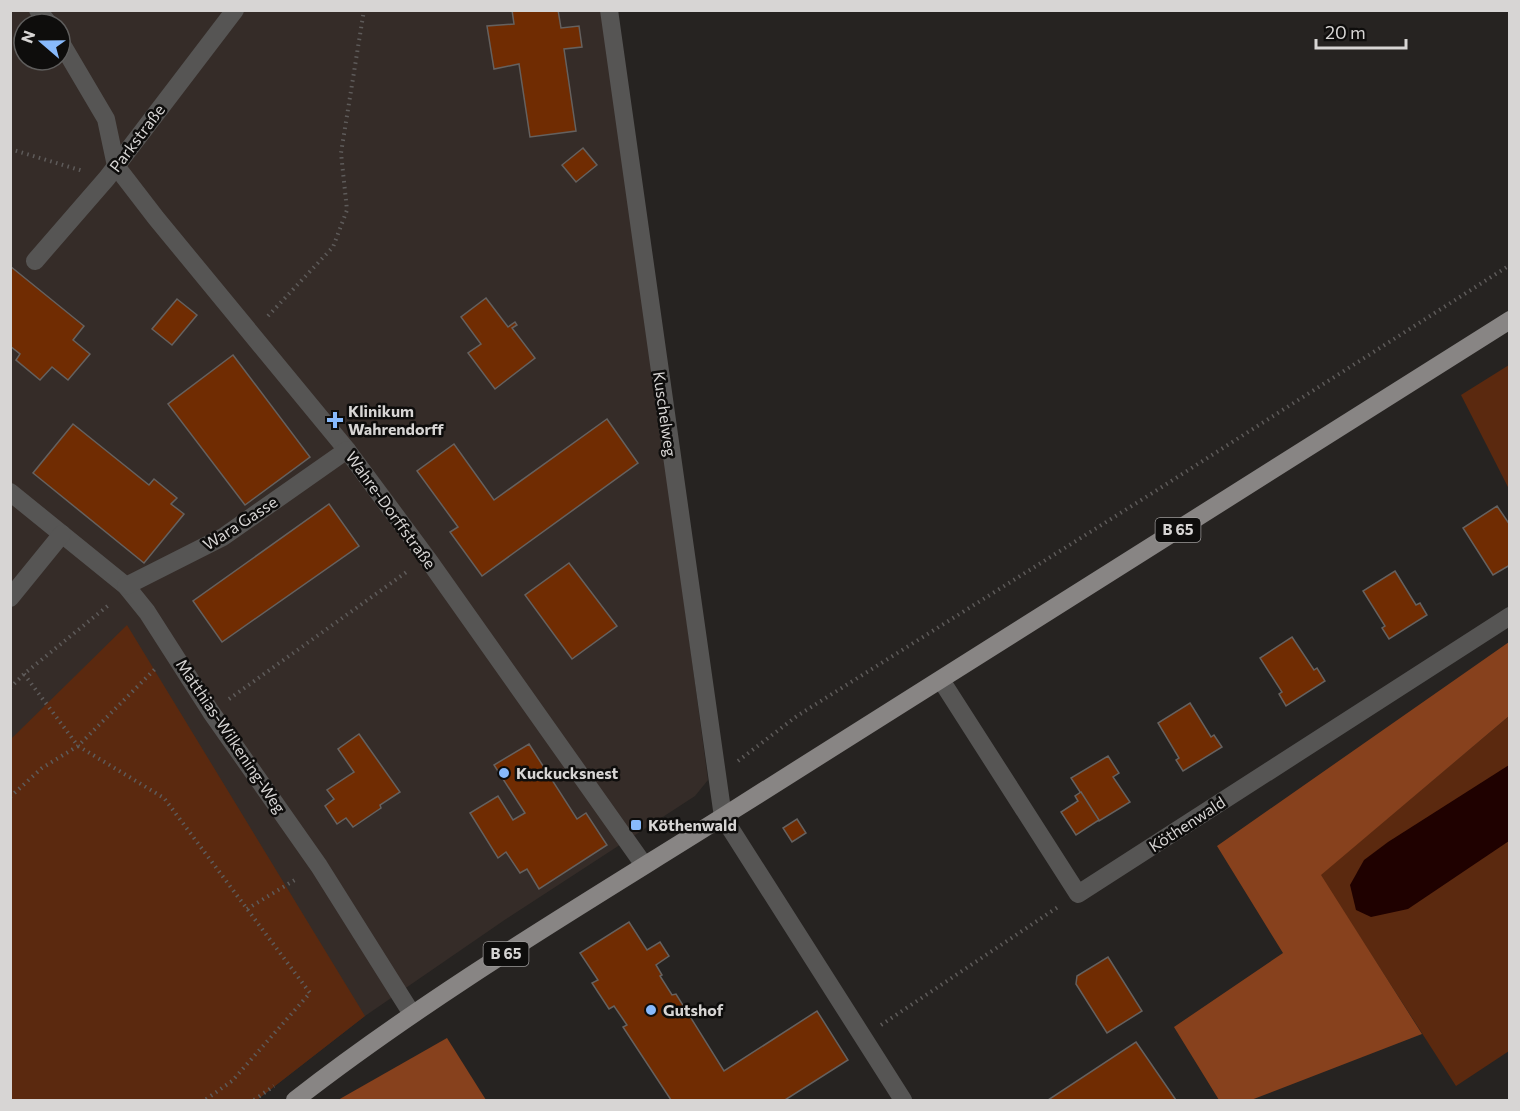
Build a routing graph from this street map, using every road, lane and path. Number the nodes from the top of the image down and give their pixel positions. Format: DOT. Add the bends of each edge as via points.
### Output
graph roads {
  1 [pos="235,10"];
  2 [pos="364,10"];
  3 [pos="609,10"];
  4 [pos="72,61"];
  5 [pos="10,149"];
  6 [pos="112,172"];
  7 [pos="35,261"];
  8 [pos="1509,265"];
  9 [pos="1509,320"];
  10 [pos="251,334"];
  11 [pos="347,450"];
  12 [pos="10,492"];
  13 [pos="62,534"];
  14 [pos="427,558"];
  15 [pos="126,586"];
  16 [pos="10,598"];
  17 [pos="1509,616"];
  18 [pos="173,651"];
  19 [pos="24,674"];
  20 [pos="941,680"];
  21 [pos="10,688"];
  22 [pos="211,712"];
  23 [pos="78,746"];
  24 [pos="716,778"];
  25 [pos="10,797"];
  26 [pos="723,817"];
  27 [pos="644,865"];
  28 [pos="319,866"];
  29 [pos="1078,894"];
  30 [pos="247,909"];
  31 [pos="412,1014"];
  32 [pos="862,1038"];
  33 [pos="205,1101"];
  34 [pos="295,1101"];
  35 [pos="903,1101"];
  1 -- 6 [label="street, Parkstraße"];
  2 -- 10 [label="path" via="341,153 347,210 333,247"];
  3 -- 24 [label="street, Kuschelweg"];
  4 -- 6 [label="street, Wahre-Dorffstraße" via="106,118"];
  5 -- 6 [label="path"];
  6 -- 7 [label="street, Parkstraße"];
  6 -- 10 [label="street, Wahre-Dorffstraße" via="156,218"];
  8 -- 24 [label="path" via="797,716"];
  9 -- 20 [label="main road, B 65"];
  10 -- 11 [label="street, Wahre-Dorffstraße"];
  11 -- 14 [label="street, Wahre-Dorffstraße"];
  11 -- 15 [label="street, Wara Gasse" via="224,537"];
  12 -- 13 [label="street, Matthias-Wilkening-Weg"];
  13 -- 15 [label="street, Matthias-Wilkening-Weg"];
  13 -- 16 [label="street"];
  14 -- 22 [label="path"];
  14 -- 27 [label="street, Wahre-Dorffstraße"];
  15 -- 18 [label="street, Matthias-Wilkening-Weg"];
  15 -- 19 [label="path" via="106,608"];
  17 -- 29 [label="street, Köthenwald"];
  18 -- 22 [label="street, Matthias-Wilkening-Weg"];
  18 -- 23 [label="path"];
  19 -- 21 [label="path"];
  19 -- 23 [label="path"];
  20 -- 26 [label="main road, B 65"];
  20 -- 29 [label="street"];
  22 -- 28 [label="street, Matthias-Wilkening-Weg"];
  23 -- 25 [label="path" via="42,768"];
  23 -- 30 [label="path" via="164,798"];
  24 -- 26 [label="street, Kuschelweg"];
  26 -- 27 [label="main road, B 65"];
  26 -- 32 [label="street"];
  27 -- 31 [label="main road, B 65"];
  28 -- 30 [label="path"];
  28 -- 31 [label="street, Matthias-Wilkening-Weg"];
  29 -- 32 [label="path"];
  30 -- 33 [label="path" via="310,993 232,1082"];
  31 -- 34 [label="main road, B 65"];
  32 -- 35 [label="street"];
}
